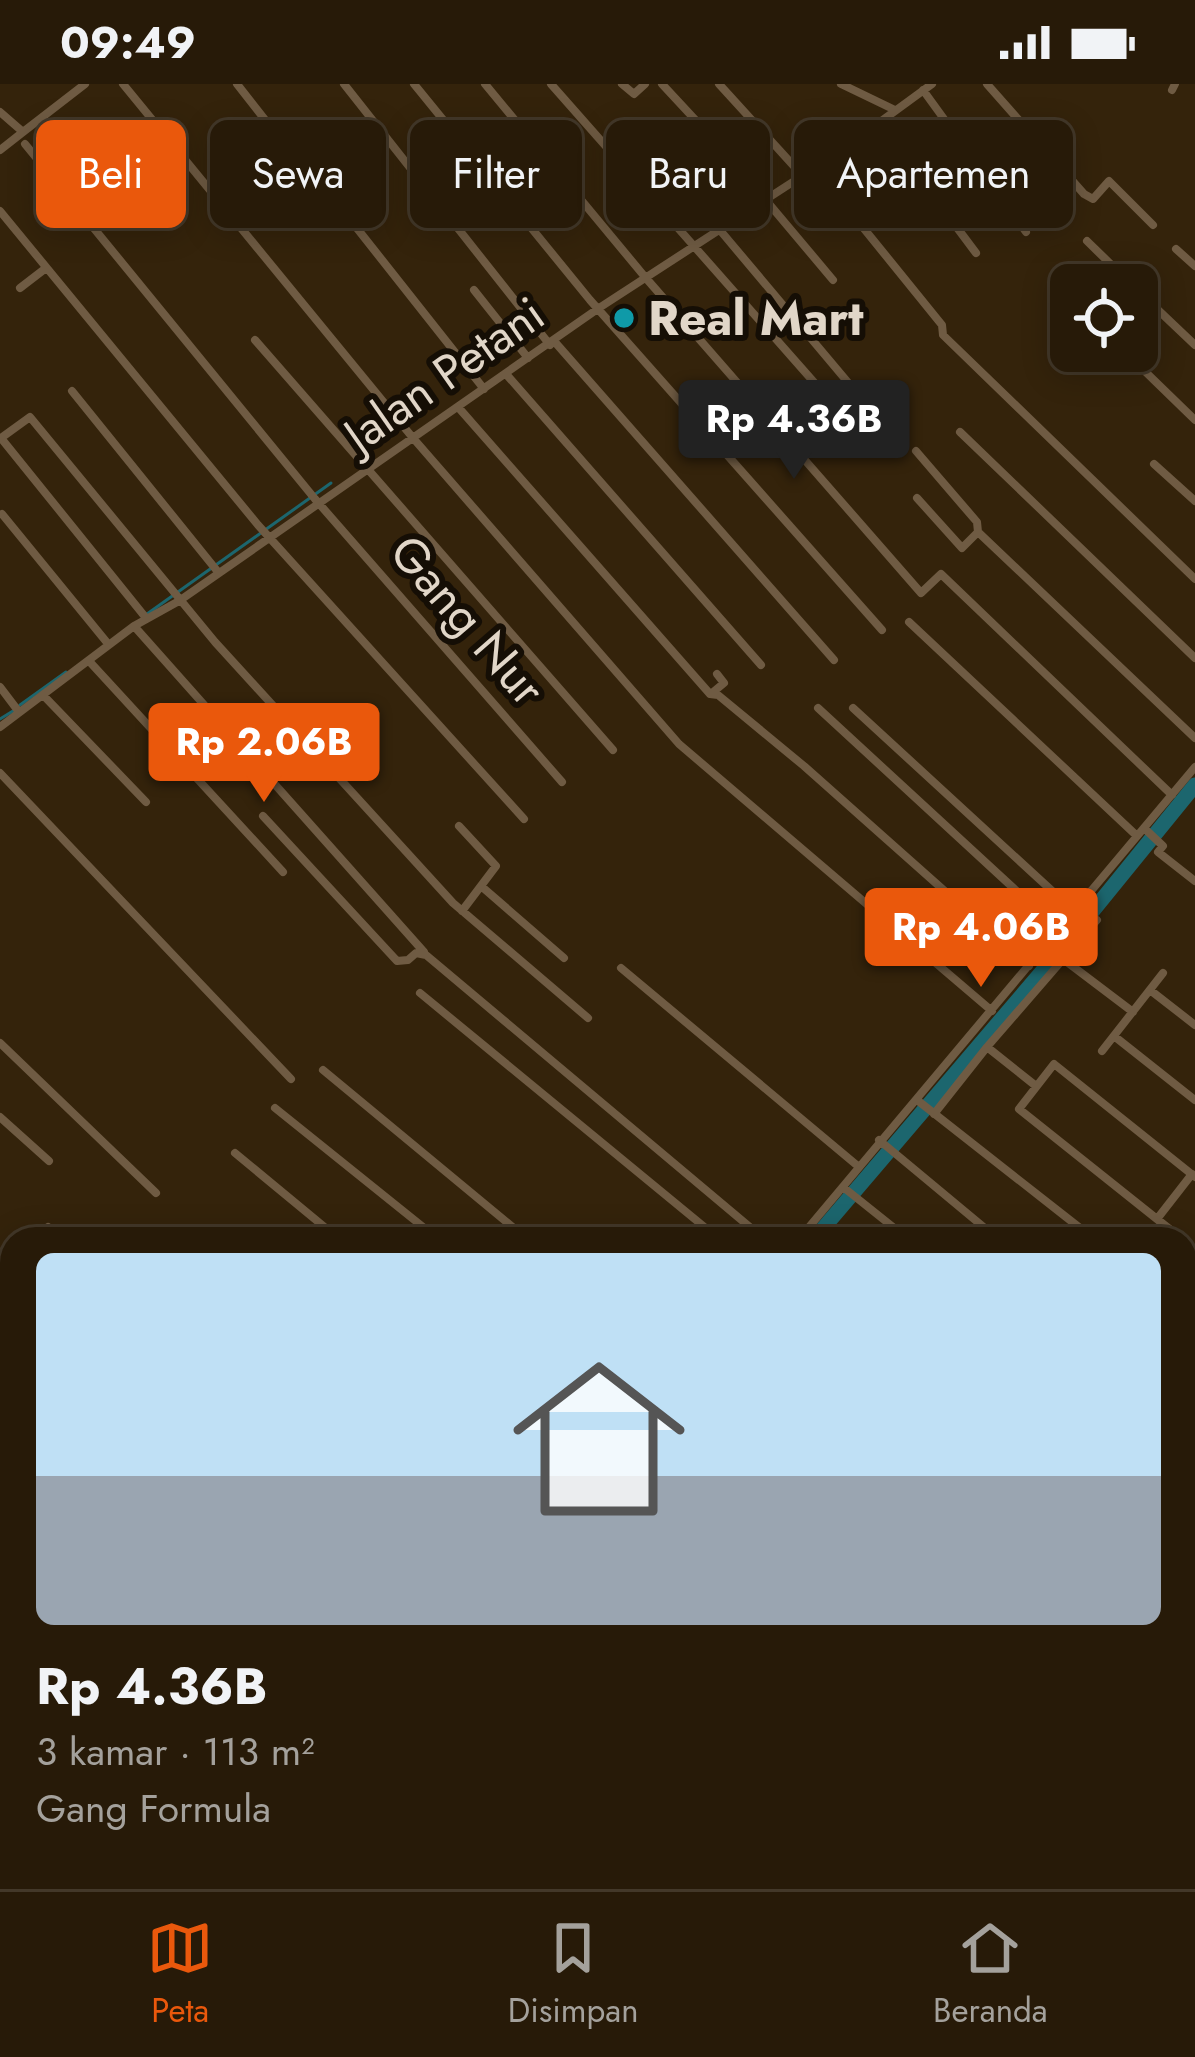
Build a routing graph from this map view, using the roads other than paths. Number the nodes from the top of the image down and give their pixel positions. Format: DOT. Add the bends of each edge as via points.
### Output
graph roads {
  1 [pos="85,84"];
  2 [pos="123,84"];
  3 [pos="237,84"];
  4 [pos="344,84"];
  5 [pos="414,84"];
  6 [pos="485,84"];
  7 [pos="551,84"];
  8 [pos="622,84"];
  9 [pos="645,84"];
  10 [pos="662,84"];
  11 [pos="719,84"];
  12 [pos="841,84"];
  13 [pos="987,84"];
  14 [pos="928,87"];
  15 [pos="889,107"];
  16 [pos="0,112"];
  17 [pos="695,120"];
  18 [pos="879,120"];
  19 [pos="23,132"];
  20 [pos="25,144"];
  21 [pos="0,150"];
  22 [pos="794,166"];
  23 [pos="770,203"];
  24 [pos="0,211"];
  25 [pos="1154,225"];
  26 [pos="863,228"];
  27 [pos="957,228"];
  28 [pos="719,229"];
  29 [pos="1026,232"];
  30 [pos="1088,241"];
  31 [pos="692,246"];
  32 [pos="1176,249"];
  33 [pos="976,253"];
  34 [pos="1111,264"];
  35 [pos="1195,266"];
  36 [pos="46,268"];
  37 [pos="645,277"];
  38 [pos="833,280"];
  39 [pos="20,288"];
  40 [pos="474,290"];
  41 [pos="599,308"];
  42 [pos="1158,309"];
  43 [pos="256,340"];
  44 [pos="552,343"];
  45 [pos="1195,344"];
  46 [pos="528,358"];
  47 [pos="1146,372"];
  48 [pos="506,374"];
  49 [pos="484,389"];
  50 [pos="73,391"];
  51 [pos="458,407"];
  52 [pos="872,411"];
  53 [pos="1195,420"];
  54 [pos="857,430"];
  55 [pos="960,432"];
  56 [pos="0,438"];
  57 [pos="413,439"];
  58 [pos="916,451"];
  59 [pos="1154,464"];
  60 [pos="368,470"];
  61 [pos="917,498"];
  62 [pos="1195,501"];
  63 [pos="318,502"];
  64 [pos="2,514"];
  65 [pos="264,532"];
  66 [pos="977,532"];
  67 [pos="215,568"];
  68 [pos="1195,580"];
  69 [pos="179,601"];
  70 [pos="144,615"];
  71 [pos="909,622"];
  72 [pos="134,626"];
  73 [pos="882,630"];
  74 [pos="109,645"];
  75 [pos="1195,658"];
  76 [pos="834,660"];
  77 [pos="88,661"];
  78 [pos="761,665"];
  79 [pos="717,674"];
  80 [pos="0,688"];
  81 [pos="710,694"];
  82 [pos="44,695"];
  83 [pos="16,707"];
  84 [pos="818,708"];
  85 [pos="854,708"];
  86 [pos="0,727"];
  87 [pos="1195,738"];
  88 [pos="613,749"];
  89 [pos="1195,767"];
  90 [pos="0,773"];
  91 [pos="562,782"];
  92 [pos="1172,795"];
  93 [pos="146,802"];
  94 [pos="263,816"];
  95 [pos="524,820"];
  96 [pos="459,826"];
  97 [pos="1143,832"];
  98 [pos="283,872"];
  99 [pos="1195,881"];
  100 [pos="481,886"];
  101 [pos="462,911"];
  102 [pos="1074,911"];
  103 [pos="1097,920"];
  104 [pos="1059,930"];
  105 [pos="426,955"];
  106 [pos="563,958"];
  107 [pos="1063,959"];
  108 [pos="1029,966"];
  109 [pos="621,968"];
  110 [pos="1163,973"];
  111 [pos="1150,990"];
  112 [pos="420,993"];
  113 [pos="992,1011"];
  114 [pos="1133,1012"];
  115 [pos="588,1018"];
  116 [pos="1195,1025"];
  117 [pos="1114,1036"];
  118 [pos="0,1043"];
  119 [pos="987,1047"];
  120 [pos="1102,1051"];
  121 [pos="323,1070"];
  122 [pos="291,1078"];
  123 [pos="1036,1086"];
  124 [pos="1195,1100"];
  125 [pos="925,1107"];
  126 [pos="274,1108"];
  127 [pos="0,1117"];
  128 [pos="881,1142"];
  129 [pos="235,1153"];
  130 [pos="49,1161"];
  131 [pos="859,1167"];
  132 [pos="1193,1175"];
  133 [pos="846,1190"];
  134 [pos="156,1193"];
  135 [pos="1157,1219"];
  136 [pos="324,1227"];
  137 [pos="423,1227"];
  138 [pos="513,1227"];
  139 [pos="703,1227"];
  140 [pos="750,1227"];
  141 [pos="811,1227"];
  142 [pos="893,1227"];
  143 [pos="983,1227"];
  144 [pos="1079,1227"];
  145 [pos="1167,1227"];
  1 -- 19 [label="street"];
  2 -- 57 [label="street"];
  3 -- 49 [label="street"];
  4 -- 44 [label="street"];
  5 -- 41 [label="street"];
  6 -- 37 [label="street"];
  7 -- 31 [label="street"];
  8 -- 9 [label="street" via="634,94"];
  10 -- 17 [label="street"];
  11 -- 22 [label="street"];
  12 -- 15 [label="street"];
  13 -- 25 [label="street" via="1084,194 1094,199 1109,181"];
  14 -- 15 [label="street, Jalan Petani"];
  14 -- 29 [label="street"];
  15 -- 18 [label="street, Jalan Petani"];
  16 -- 19 [label="street"];
  19 -- 21 [label="street"];
  20 -- 63 [label="street, Gang Nur"];
  23 -- 38 [label="street"];
  24 -- 36 [label="street"];
  26 -- 68 [label="street" via="943,335"];
  27 -- 33 [label="street"];
  28 -- 31 [label="street, Jalan Petani"];
  28 -- 52 [label="street"];
  30 -- 34 [label="street"];
  31 -- 37 [label="street, Jalan Petani"];
  31 -- 54 [label="street"];
  32 -- 35 [label="street"];
  36 -- 39 [label="street"];
  36 -- 65 [label="street"];
  37 -- 41 [label="street, Jalan Petani"];
  37 -- 92 [label="street" via="921,593 941,574"];
  40 -- 46 [label="street"];
  41 -- 44 [label="street, Jalan Petani"];
  41 -- 73 [label="street"];
  42 -- 45 [label="street"];
  43 -- 60 [label="street"];
  44 -- 46 [label="street, Jalan Petani"];
  44 -- 76 [label="street"];
  46 -- 48 [label="street, Jalan Petani"];
  47 -- 53 [label="street"];
  48 -- 49 [label="street, Jalan Petani"];
  48 -- 78 [label="street"];
  49 -- 51 [label="street, Jalan Petani"];
  50 -- 67 [label="street"];
  51 -- 57 [label="street, Jalan Petani"];
  51 -- 81 [label="street"];
  55 -- 75 [label="street"];
  56 -- 69 [label="street" via="30,417"];
  56 -- 70 [label="street"];
  57 -- 60 [label="street, Jalan Petani"];
  57 -- 113 [label="street" via="679,745"];
  58 -- 66 [label="street" via="977,522"];
  59 -- 62 [label="street"];
  60 -- 63 [label="street, Jalan Petani"];
  60 -- 88 [label="street"];
  61 -- 66 [label="street" via="962,548"];
  63 -- 65 [label="street, Jalan Petani"];
  63 -- 91 [label="street, Gang Nur"];
  64 -- 74 [label="street"];
  65 -- 67 [label="street, Jalan Petani"];
  65 -- 95 [label="street"];
  66 -- 87 [label="street"];
  67 -- 69 [label="street, Jalan Petani"];
  69 -- 70 [label="street, Jalan Petani"];
  69 -- 101 [label="street"];
  70 -- 72 [label="street, Jalan Petani"];
  71 -- 97 [label="street"];
  72 -- 74 [label="street, Jalan Petani"];
  72 -- 105 [label="street"];
  74 -- 77 [label="street, Jalan Petani"];
  77 -- 82 [label="street, Jalan Petani"];
  77 -- 98 [label="street"];
  79 -- 81 [label="street" via="724,683"];
  80 -- 83 [label="street"];
  81 -- 108 [label="street" via="804,766"];
  82 -- 83 [label="street, Jalan Petani"];
  82 -- 93 [label="street"];
  83 -- 86 [label="street, Jalan Petani"];
  84 -- 104 [label="street"];
  85 -- 102 [label="street"];
  89 -- 92 [label="street"];
  90 -- 122 [label="street"];
  92 -- 97 [label="street"];
  94 -- 105 [label="street" via="397,962"];
  96 -- 100 [label="street" via="496,866"];
  97 -- 99 [label="street"];
  97 -- 102 [label="street"];
  100 -- 101 [label="street"];
  100 -- 106 [label="street"];
  101 -- 115 [label="street"];
  102 -- 104 [label="street"];
  103 -- 107 [label="street"];
  104 -- 108 [label="street"];
  105 -- 140 [label="street"];
  107 -- 114 [label="street"];
  107 -- 119 [label="street"];
  108 -- 113 [label="street"];
  109 -- 131 [label="street"];
  110 -- 111 [label="street"];
  111 -- 114 [label="street"];
  111 -- 116 [label="street"];
  112 -- 139 [label="street"];
  113 -- 125 [label="street"];
  114 -- 117 [label="street"];
  117 -- 120 [label="street"];
  117 -- 124 [label="street"];
  118 -- 134 [label="street"];
  119 -- 123 [label="street"];
  119 -- 125 [label="street"];
  121 -- 138 [label="street"];
  123 -- 132 [label="street" via="1054,1064"];
  123 -- 135 [label="street" via="1019,1108"];
  125 -- 128 [label="street"];
  125 -- 144 [label="street"];
  126 -- 137 [label="street"];
  127 -- 130 [label="street"];
  128 -- 131 [label="street"];
  128 -- 143 [label="street"];
  129 -- 136 [label="street"];
  131 -- 133 [label="street"];
  132 -- 135 [label="street"];
  133 -- 141 [label="street"];
  133 -- 142 [label="street"];
  135 -- 145 [label="street"];
}
